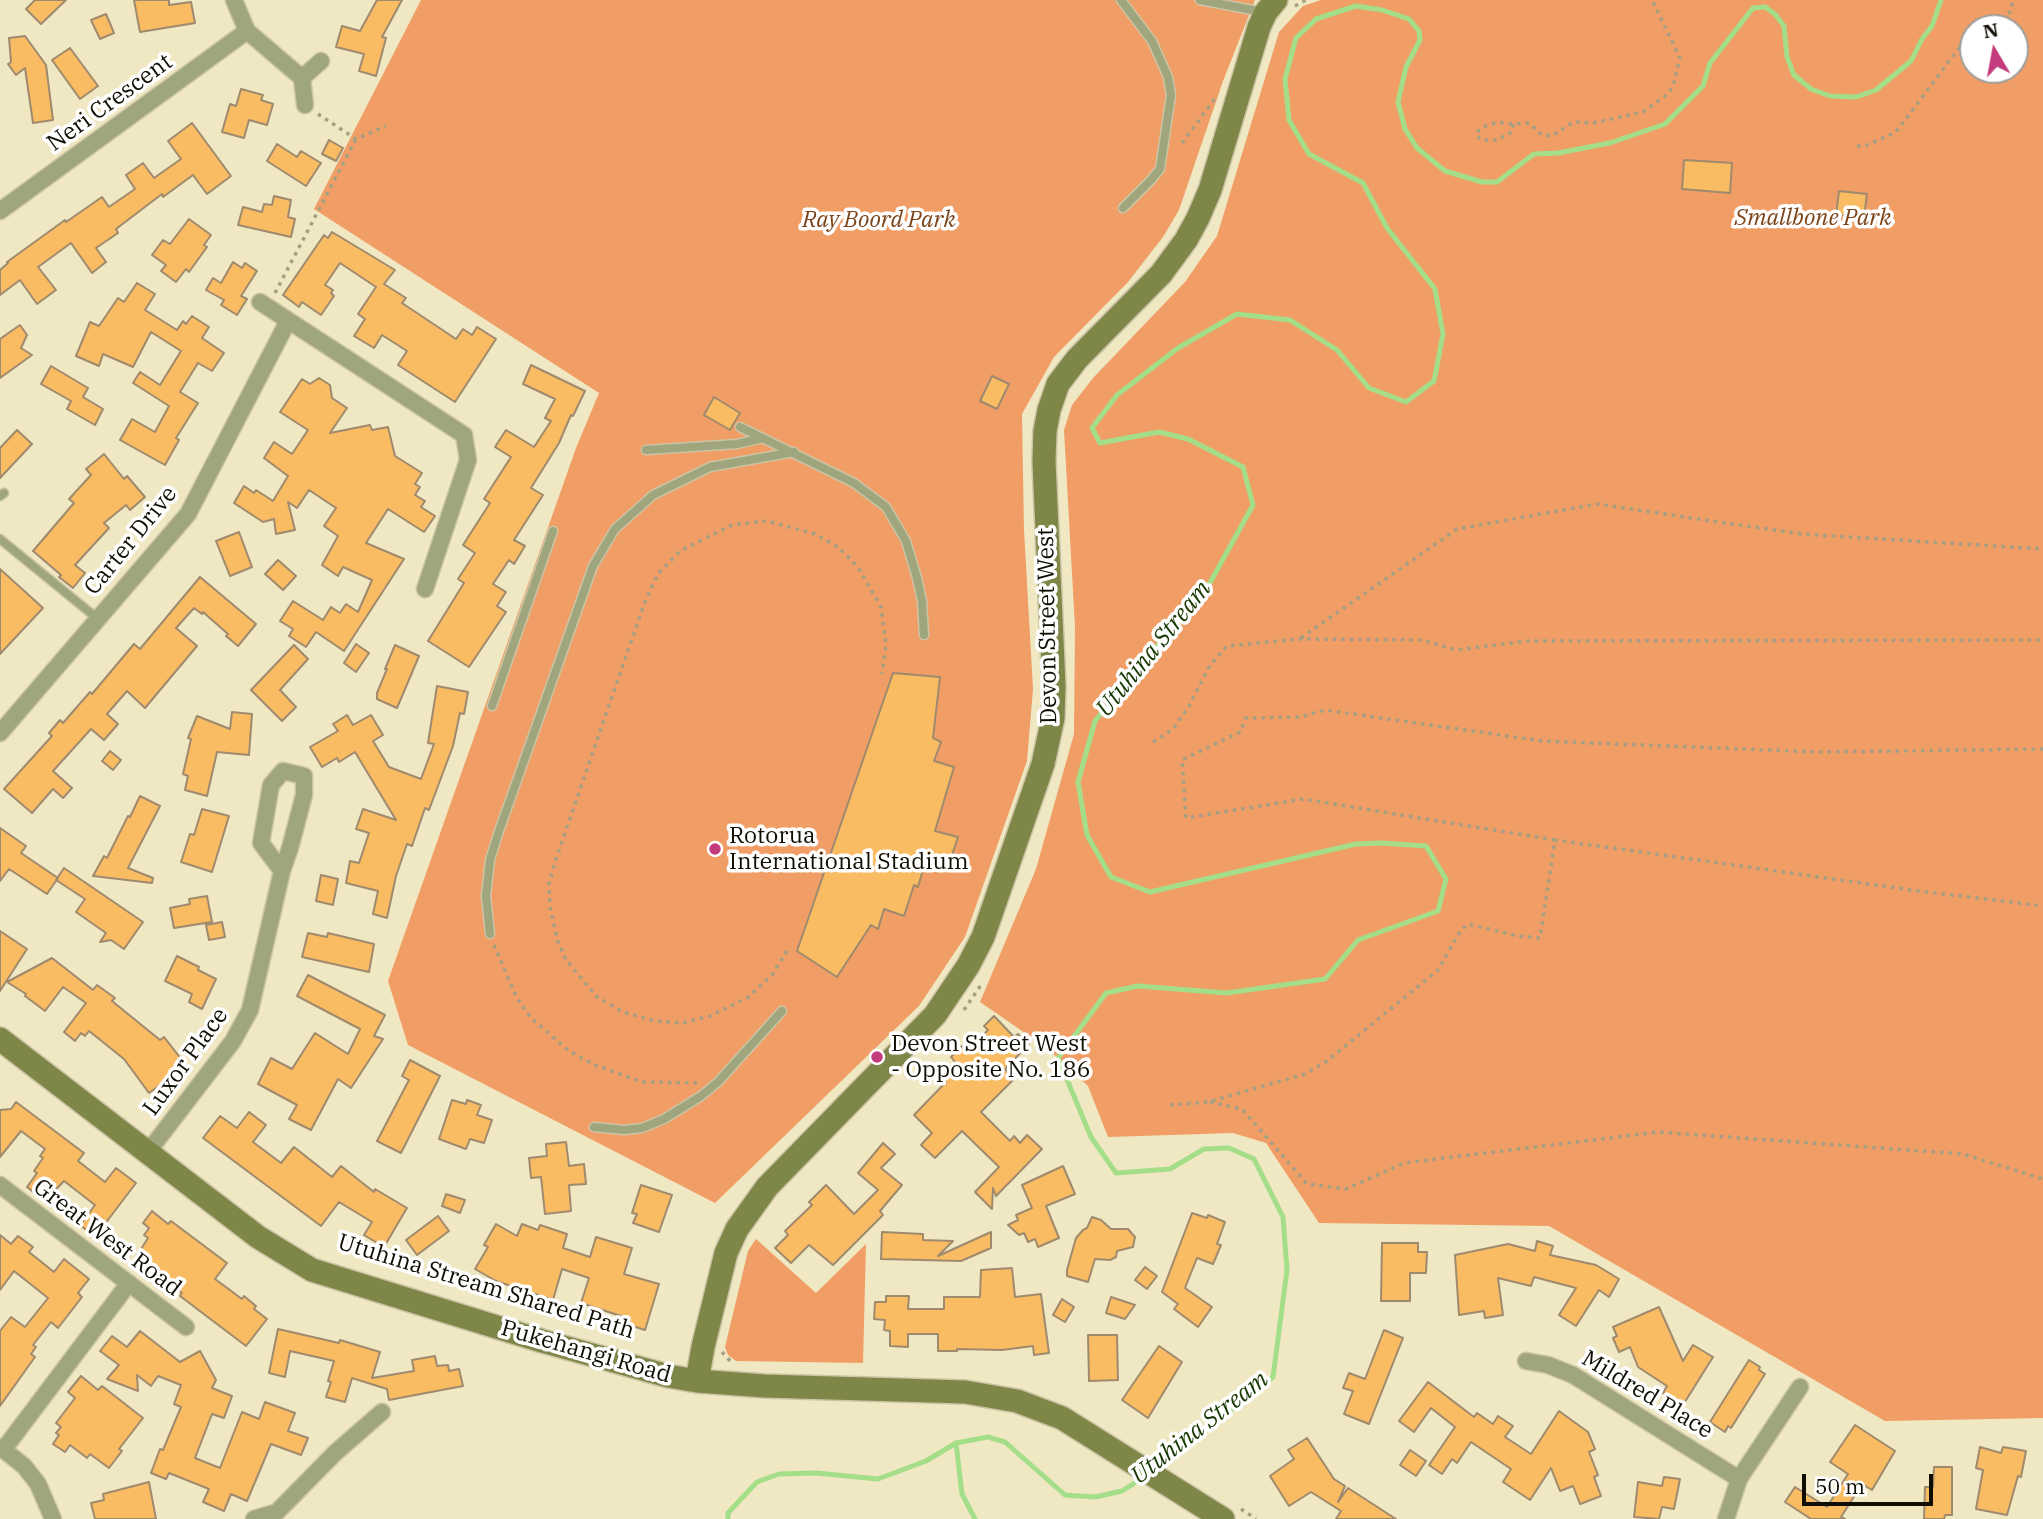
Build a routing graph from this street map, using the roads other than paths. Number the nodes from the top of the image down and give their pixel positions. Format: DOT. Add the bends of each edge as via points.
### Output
graph roads {
  1 [pos="234,0"];
  2 [pos="1121,0"];
  3 [pos="1200,0"];
  4 [pos="1271,6"];
  5 [pos="247,31"];
  6 [pos="321,61"];
  7 [pos="302,78"];
  8 [pos="308,107"];
  9 [pos="1123,208"];
  10 [pos="0,211"];
  11 [pos="265,302"];
  12 [pos="288,321"];
  13 [pos="740,427"];
  14 [pos="763,438"];
  15 [pos="646,450"];
  16 [pos="794,452"];
  17 [pos="553,531"];
  18 [pos="0,539"];
  19 [pos="425,589"];
  20 [pos="98,619"];
  21 [pos="924,635"];
  22 [pos="492,706"];
  23 [pos="0,733"];
  24 [pos="282,871"];
  25 [pos="490,934"];
  26 [pos="782,1011"];
  27 [pos="0,1039"];
  28 [pos="594,1127"];
  29 [pos="148,1152"];
  30 [pos="0,1185"];
  31 [pos="129,1283"];
  32 [pos="186,1327"];
  33 [pos="1526,1361"];
  34 [pos="697,1381"];
  35 [pos="1800,1387"];
  36 [pos="382,1412"];
  37 [pos="2,1448"];
  38 [pos="1739,1479"];
  39 [pos="53,1519"];
  40 [pos="254,1519"];
  41 [pos="1223,1519"];
  42 [pos="1726,1519"];
  1 -- 5 [label="street"];
  2 -- 9 [label="lane" via="1152,41 1171,95 1160,169"];
  3 -- 4 [label="lane"];
  4 -- 34 [label="main road, Devon Street West" via="1259,27 1210,190 1186,240 1161,274 1077,359 1058,384 1049,410 1044,462 1053,718 1043,764 983,937 935,1015 766,1187 737,1229 726,1253"];
  5 -- 7 [label="street"];
  5 -- 10 [label="street, Neri Crescent"];
  6 -- 7 [label="street"];
  7 -- 8 [label="street"];
  11 -- 12 [label="street"];
  12 -- 19 [label="street" via="464,435 468,460"];
  12 -- 20 [label="street, Carter Drive" via="188,514"];
  13 -- 14 [label="lane"];
  14 -- 15 [label="lane"];
  14 -- 16 [label="lane"];
  16 -- 21 [label="lane" via="854,483 886,507 906,541 917,578"];
  16 -- 25 [label="lane" via="710,467 653,495 615,529 593,566 490,860 486,896"];
  17 -- 22 [label="lane"];
  18 -- 20 [label="lane"];
  20 -- 23 [label="street, Carter Drive"];
  24 -- 24 [label="street, Luxor Place" via="261,843 271,785 283,771 304,776 304,795"];
  24 -- 29 [label="street, Luxor Place" via="246,1020"];
  26 -- 28 [label="lane" via="701,1097 657,1123 624,1130"];
  27 -- 29 [label="main road, Pukehangi Road"];
  29 -- 34 [label="main road, Pukehangi Road" via="258,1237 312,1270 641,1370"];
  30 -- 31 [label="street, Great West Road"];
  31 -- 32 [label="street, Great West Road"];
  31 -- 37 [label="street"];
  33 -- 38 [label="street, Mildred Place" via="1573,1375"];
  34 -- 41 [label="main road, Pukehangi Road" via="965,1392 1017,1401 1050,1413 1117,1451"];
  35 -- 38 [label="street"];
  36 -- 40 [label="street" via="277,1513"];
  37 -- 39 [label="street" via="38,1484"];
  38 -- 42 [label="street"];
}
